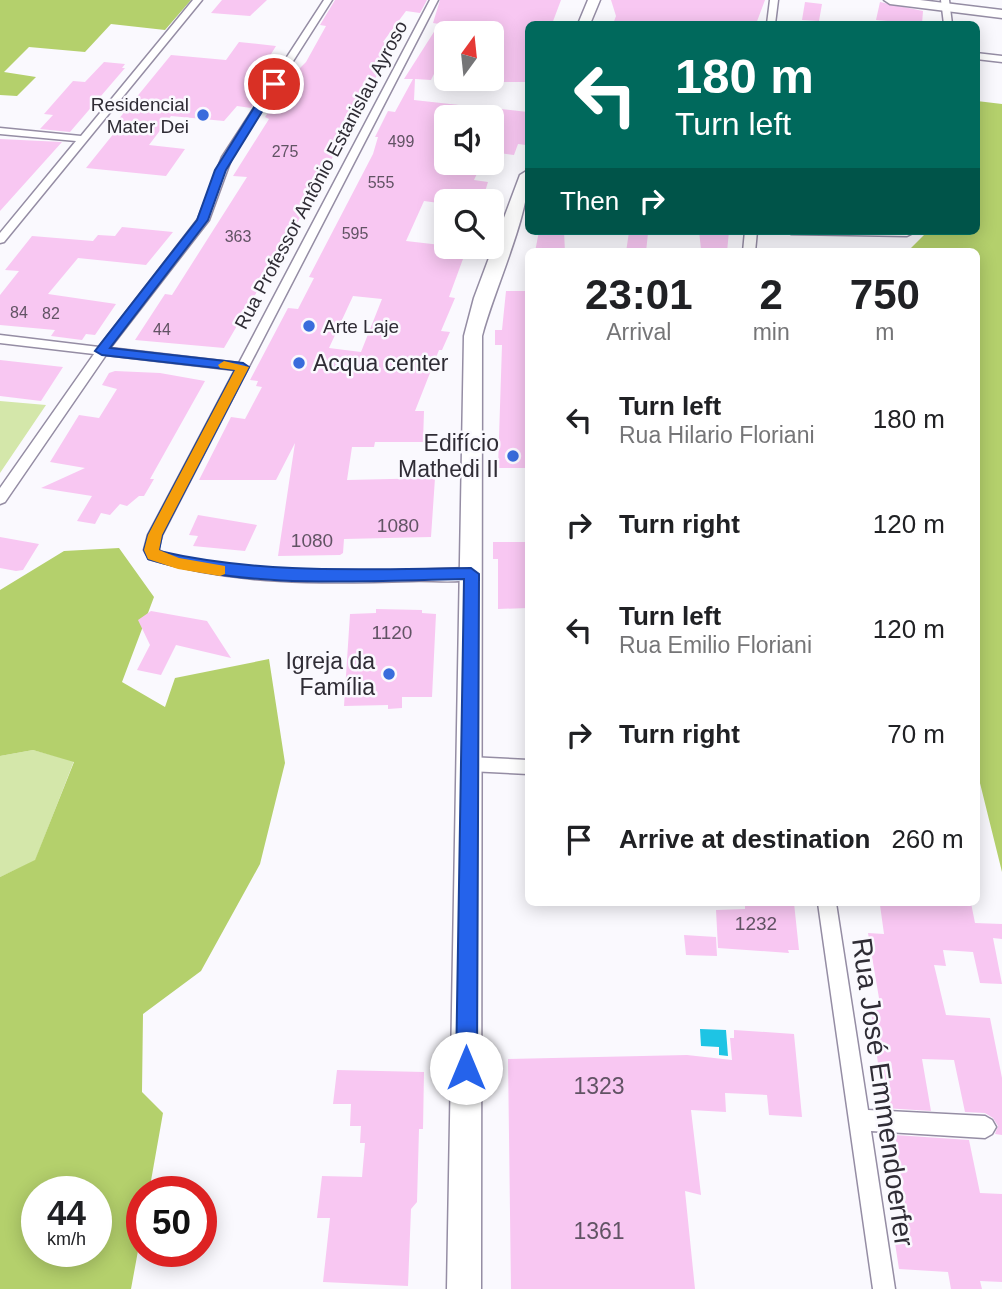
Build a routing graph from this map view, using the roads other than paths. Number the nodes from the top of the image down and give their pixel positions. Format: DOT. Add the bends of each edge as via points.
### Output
graph roads {
  1 [pos="198,0"];
  2 [pos="328,0"];
  3 [pos="434,0"];
  4 [pos="594,0"];
  5 [pos="774,0"];
  6 [pos="890,0"];
  7 [pos="946,4"];
  8 [pos="1002,14"];
  9 [pos="585,21"];
  10 [pos="771,21"];
  11 [pos="980,56"];
  12 [pos="1002,59"];
  13 [pos="0,131"];
  14 [pos="84,139"];
  15 [pos="525,183"];
  16 [pos="0,240"];
  17 [pos="0,339"];
  18 [pos="102,351"];
  19 [pos="243,367"];
  20 [pos="0,499"];
  21 [pos="471,574"];
  22 [pos="469,764"];
  23 [pos="525,767"];
  24 [pos="827,906"];
  25 [pos="859,1120"];
  26 [pos="985,1126"];
  27 [pos="464,1289"];
  28 [pos="884,1289"];
  1 -- 14 [label="street"];
  2 -- 18 [label="street" via="227,158 203,220"];
  3 -- 19 [label="street, Rua Professor Antônio Estanislau Ayroso"];
  4 -- 9 [label="main road"];
  5 -- 10 [label="street"];
  6 -- 7 [label="main road"];
  7 -- 8 [label="main road"];
  11 -- 12 [label="street"];
  13 -- 14 [label="street"];
  14 -- 16 [label="street"];
  15 -- 21 [label="main road" via="473,336"];
  17 -- 18 [label="street"];
  18 -- 19 [label="street"];
  18 -- 20 [label="street"];
  19 -- 21 [label="street, Rua Professor Antônio Estanislau Ayroso" via="155,535 153,555 211,569 286,576"];
  21 -- 22 [label="main road"];
  22 -- 23 [label="street"];
  22 -- 27 [label="main road"];
  24 -- 25 [label="street, Rua José Emmendoerfer"];
  25 -- 26 [label="street"];
  25 -- 28 [label="street, Rua José Emmendoerfer"];
}
